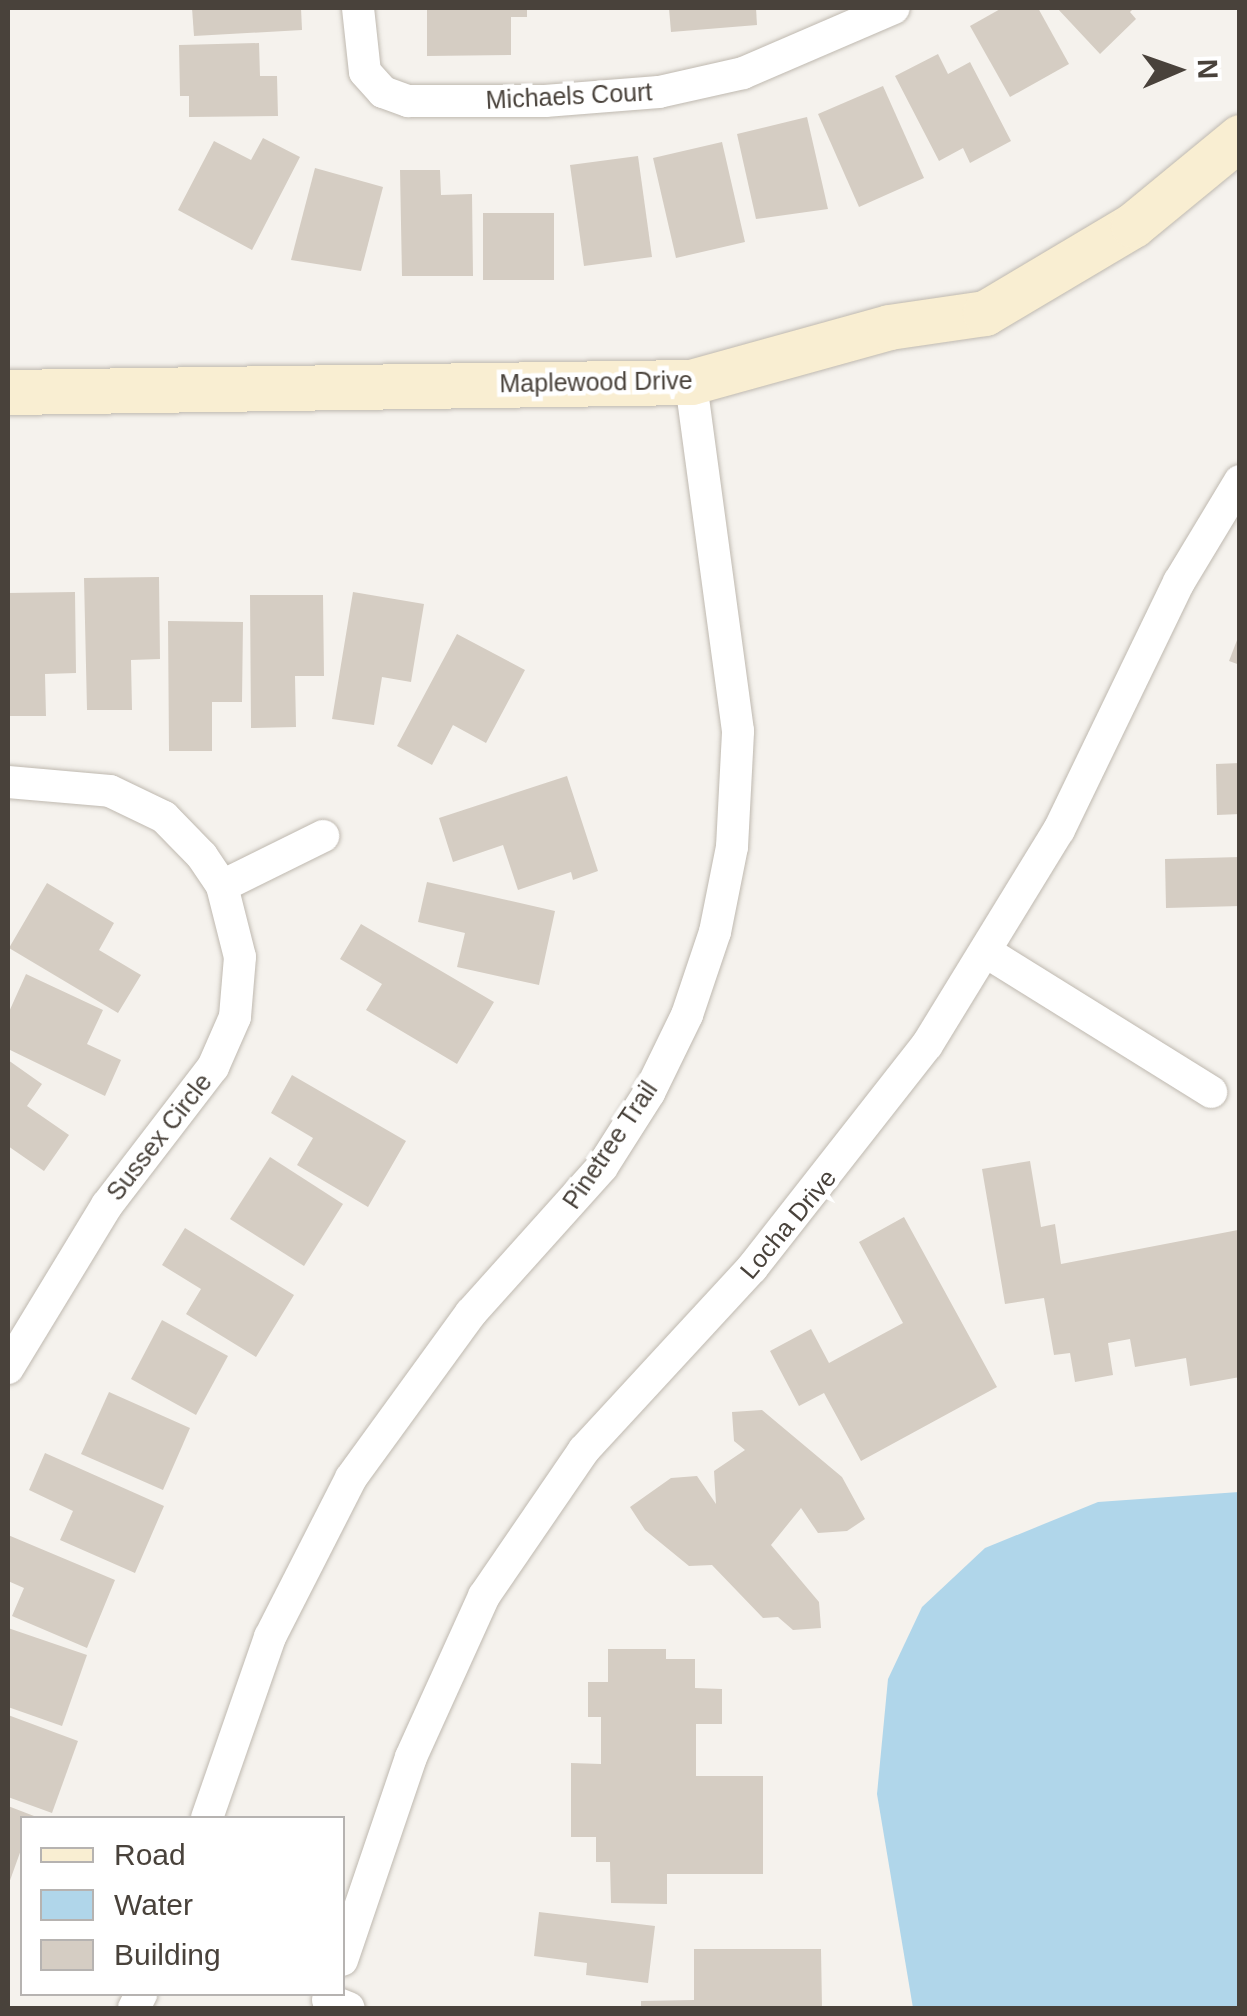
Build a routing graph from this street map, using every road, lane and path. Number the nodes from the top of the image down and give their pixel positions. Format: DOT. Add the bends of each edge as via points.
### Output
graph roads {
  1 [pos="358,8"];
  2 [pos="894,8"];
  3 [pos="857,16"];
  4 [pos="1240,138"];
  5 [pos="691,382"];
  6 [pos="8,392"];
  7 [pos="1240,481"];
  8 [pos="8,782"];
  9 [pos="324,836"];
  10 [pos="222,886"];
  11 [pos="988,953"];
  12 [pos="1212,1092"];
  13 [pos="8,1368"];
  14 [pos="208,1816"];
  15 [pos="345,1952"];
  1 -- 3 [label="street, Michaels Court" via="365,72 383,92 408,100 544,101 659,92 743,73"];
  2 -- 3 [label="street, Michaels Court"];
  4 -- 5 [label="street, Maplewood Drive" via="1134,226 984,313 890,327"];
  5 -- 6 [label="street, Maplewood Drive"];
  5 -- 14 [label="street, Pinetree Trail" via="738,731 732,847 704,965 649,1093 602,1166 471,1313 351,1478 270,1637"];
  7 -- 11 [label="street, Locha Drive" via="1179,582 1059,830"];
  8 -- 10 [label="street, Sussex Circle" via="81,784 138,802 186,837"];
  9 -- 10 [label="street"];
  10 -- 13 [label="street, Sussex Circle" via="240,958 226,1045 107,1205"];
  11 -- 12 [label="street"];
  11 -- 15 [label="street, Locha Drive" via="843,1159 584,1450 532,1522 451,1660"];
}
